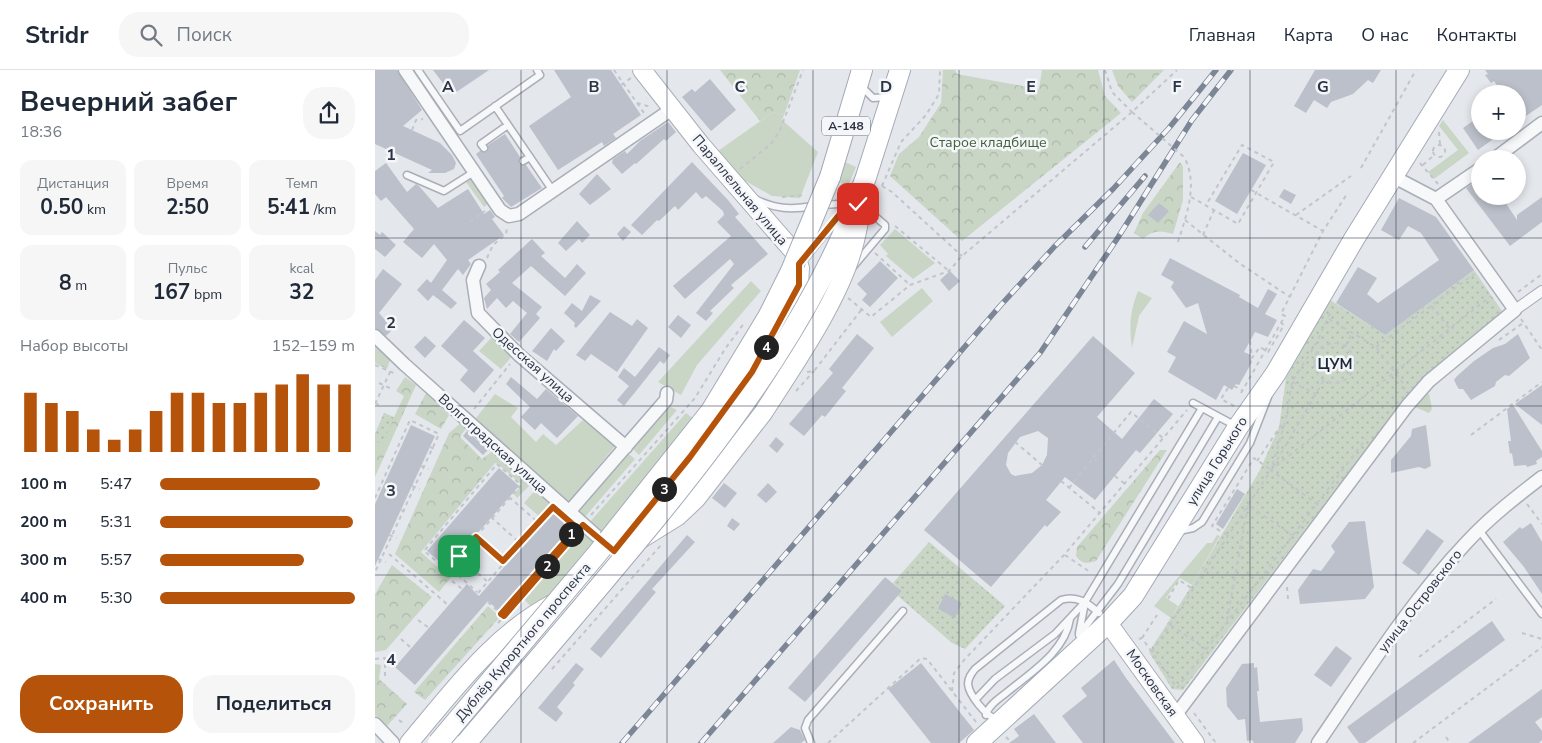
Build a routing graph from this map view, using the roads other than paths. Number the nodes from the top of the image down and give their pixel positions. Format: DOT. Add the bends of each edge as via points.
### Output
graph roads {
  1 [pos="405,70"];
  2 [pos="418,70"];
  3 [pos="537,70"];
  4 [pos="1459,70"];
  5 [pos="862,72"];
  6 [pos="638,74"];
  7 [pos="896,76"];
  8 [pos="495,106"];
  9 [pos="664,109"];
  10 [pos="1542,123"];
  11 [pos="508,125"];
  12 [pos="484,148"];
  13 [pos="1506,150"];
  14 [pos="530,157"];
  15 [pos="523,161"];
  16 [pos="474,172"];
  17 [pos="407,175"];
  18 [pos="1471,175"];
  19 [pos="1394,177"];
  20 [pos="735,180"];
  21 [pos="874,181"];
  22 [pos="553,191"];
  23 [pos="1440,196"];
  24 [pos="849,203"];
  25 [pos="479,266"];
  26 [pos="801,283"];
  27 [pos="1542,291"];
  28 [pos="1515,310"];
  29 [pos="375,336"];
  30 [pos="1284,377"];
  31 [pos="667,393"];
  32 [pos="1193,403"];
  33 [pos="1202,408"];
  34 [pos="1218,417"];
  35 [pos="1238,427"];
  36 [pos="626,446"];
  37 [pos="1542,477"];
  38 [pos="569,512"];
  39 [pos="1479,530"];
  40 [pos="1173,532"];
  41 [pos="613,553"];
  42 [pos="557,602"];
  43 [pos="1085,602"];
  44 [pos="903,611"];
  45 [pos="1542,614"];
  46 [pos="1103,618"];
  47 [pos="1070,619"];
  48 [pos="1079,635"];
  49 [pos="1073,655"];
  50 [pos="976,698"];
  51 [pos="994,715"];
  52 [pos="1175,716"];
  53 [pos="375,724"];
  54 [pos="409,736"];
  55 [pos="978,739"];
  56 [pos="393,743"];
  57 [pos="438,743"];
  58 [pos="452,743"];
  59 [pos="466,743"];
  60 [pos="811,743"];
  61 [pos="1195,743"];
  62 [pos="1318,743"];
  1 -- 16 [label="street"];
  2 -- 8 [label="lane" via="460,131"];
  3 -- 8 [label="lane" via="540,75"];
  4 -- 19 [label="main road, улица Горького" via="1417,152"];
  5 -- 7 [label="lane, А-148" via="863,90 873,98 887,97"];
  5 -- 42 [label="main road, Дублёр Курортного проспекта / А-148, bridge" via="827,185 768,317 711,411"];
  6 -- 9 [label="main road, Параллельная улица"];
  7 -- 21 [label="main road, Дублёр Курортного проспекта / А-148"];
  8 -- 11 [label="lane"];
  9 -- 20 [label="main road, Параллельная улица"];
  9 -- 22 [label="street"];
  10 -- 13 [label="street"];
  11 -- 12 [label="lane" via="481,144"];
  11 -- 14 [label="lane"];
  14 -- 15 [label="lane"];
  14 -- 22 [label="lane"];
  16 -- 17 [label="lane" via="444,191"];
  16 -- 22 [label="street" via="496,204 509,216 519,214"];
  18 -- 23 [label="street"];
  19 -- 23 [label="street"];
  19 -- 30 [label="main road, улица Горького" via="1354,239"];
  20 -- 24 [label="lane" via="757,200 777,208 790,210"];
  20 -- 26 [label="main road, Параллельная улица" via="793,252"];
  21 -- 41 [label="main road, А-148, bridge" via="846,267 802,352 763,413 678,516"];
  21 -- 59 [label="main road, Дублёр Курортного проспекта / А-148, bridge" via="792,330 730,424 621,561"];
  23 -- 28 [label="street"];
  24 -- 26 [label="lane"];
  24 -- 26 [label="lane" via="865,207 885,225 885,229 830,298"];
  25 -- 36 [label="street, Одесская улица" via="473,280 477,313 519,355"];
  26 -- 41 [label="main road" via="752,372 690,457"];
  27 -- 28 [label="street"];
  28 -- 52 [label="street" via="1429,381 1407,406"];
  29 -- 38 [label="street, Волгоградская улица"];
  30 -- 35 [label="main road, улица Горького"];
  30 -- 40 [label="lane" via="1250,443 1202,522 1193,528"];
  31 -- 36 [label="street" via="666,400"];
  32 -- 33 [label="lane"];
  33 -- 34 [label="lane"];
  33 -- 43 [label="lane"];
  34 -- 35 [label="lane"];
  34 -- 46 [label="lane" via="1118,584"];
  35 -- 40 [label="main road, улица Горького"];
  36 -- 38 [label="street"];
  37 -- 39 [label="street, улица Островского"];
  38 -- 41 [label="street, Волгоградская улица" via="580,526"];
  39 -- 45 [label="lane"];
  39 -- 62 [label="street, улица Островского" via="1437,577 1377,656"];
  40 -- 46 [label="main road, улица Горького" via="1133,596"];
  41 -- 58 [label="main road"];
  42 -- 54 [label="main road, А-148" via="531,615 496,644"];
  42 -- 57 [label="main road, Дублёр Курортного проспекта / А-148, bridge"];
  43 -- 46 [label="lane"];
  43 -- 47 [label="lane"];
  43 -- 48 [label="lane"];
  43 -- 50 [label="lane" via="1071,597 1061,600 975,669 968,683"];
  44 -- 60 [label="lane" via="809,720 805,728"];
  46 -- 48 [label="lane"];
  46 -- 49 [label="main road, улица Горького"];
  46 -- 52 [label="main road, Московская"];
  47 -- 50 [label="lane"];
  47 -- 51 [label="lane" via="1068,631 1058,649 994,702"];
  48 -- 49 [label="lane"];
  49 -- 51 [label="main road, улица Горького"];
  50 -- 51 [label="lane"];
  51 -- 55 [label="main road, улица Горького"];
  52 -- 61 [label="main road, Московская"];
  53 -- 56 [label="street"];
}
